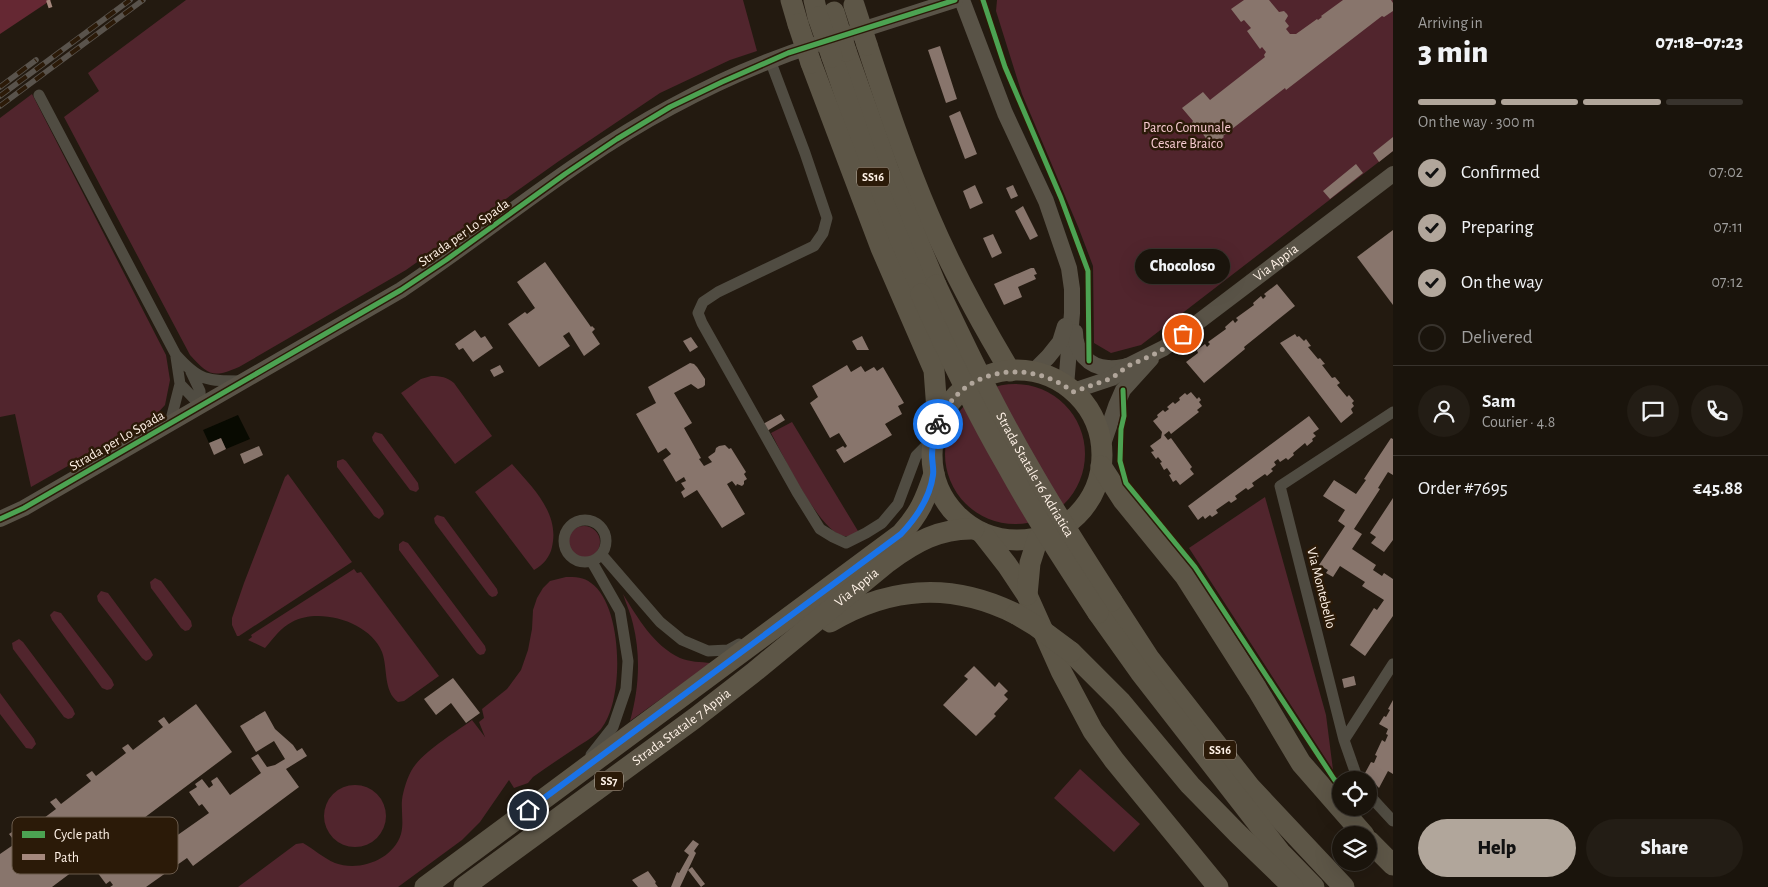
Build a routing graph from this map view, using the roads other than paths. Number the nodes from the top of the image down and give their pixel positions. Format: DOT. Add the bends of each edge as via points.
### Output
graph roads {
  1 [pos="791,0"];
  2 [pos="955,0"];
  3 [pos="962,0"];
  4 [pos="854,3"];
  5 [pos="824,7"];
  6 [pos="770,60"];
  7 [pos="39,95"];
  8 [pos="1393,174"];
  9 [pos="1072,313"];
  10 [pos="1159,352"];
  11 [pos="176,355"];
  12 [pos="1128,366"];
  13 [pos="1010,371"];
  14 [pos="191,372"];
  15 [pos="1033,372"];
  16 [pos="244,381"];
  17 [pos="180,384"];
  18 [pos="1069,389"];
  19 [pos="201,406"];
  20 [pos="1393,412"];
  21 [pos="170,423"];
  22 [pos="936,431"];
  23 [pos="1102,456"];
  24 [pos="934,474"];
  25 [pos="0,519"];
  26 [pos="978,531"];
  27 [pos="1038,538"];
  28 [pos="840,580"];
  29 [pos="1027,595"];
  30 [pos="1105,607"];
  31 [pos="1393,664"];
  32 [pos="1140,672"];
  33 [pos="753,673"];
  34 [pos="1344,740"];
  35 [pos="1355,771"];
  36 [pos="572,777"];
  37 [pos="1377,804"];
  38 [pos="1393,821"];
  39 [pos="1356,826"];
  40 [pos="1377,849"];
  41 [pos="1393,865"];
  42 [pos="1272,867"];
  43 [pos="425,887"];
  44 [pos="464,887"];
  45 [pos="1218,887"];
  46 [pos="1293,887"];
  47 [pos="1314,887"];
  48 [pos="1344,887"];
  1 -- 22 [label="highway, bridge" via="811,63 881,248 934,370"];
  2 -- 6 [label="street, Strada per Lo Spada"];
  3 -- 9 [label="street" via="1005,113 1046,200 1069,268"];
  4 -- 13 [label="highway, bridge" via="892,124 929,217 975,312"];
  5 -- 30 [label="highway, Strada Statale 16 Adriatica / SS16, bridge" via="874,179 929,290 969,353"];
  6 -- 16 [label="street, Strada per Lo Spada" via="670,107 617,139 401,290"];
  6 -- 22 [label="street" via="827,218 823,233 814,246 703,302 698,313 702,323 797,492 820,529 833,537 846,543 882,523 898,504 916,456"];
  7 -- 11 [label="street"];
  8 -- 10 [label="street, Via Appia"];
  9 -- 12 [label="street" via="1075,340 1080,353 1089,362 1109,368"];
  9 -- 15 [label="street" via="1060,342"];
  9 -- 18 [label="street"];
  10 -- 12 [label="street, Via Appia"];
  10 -- 23 [label="street, Via Appia" via="1124,390 1116,406"];
  11 -- 14 [label="street"];
  11 -- 17 [label="street"];
  12 -- 18 [label="street, Via Appia" via="1112,378"];
  13 -- 15 [label="highway"];
  13 -- 22 [label="highway" via="987,376 966,387 950,403"];
  14 -- 16 [label="street" via="220,381"];
  14 -- 19 [label="street" via="200,391"];
  15 -- 18 [label="highway" via="1050,377"];
  16 -- 19 [label="street, Strada per Lo Spada"];
  17 -- 19 [label="street"];
  17 -- 21 [label="street"];
  18 -- 23 [label="highway" via="1082,400 1094,421"];
  19 -- 21 [label="street, Strada per Lo Spada"];
  20 -- 34 [label="street, Via Montebello" via="1280,486"];
  21 -- 25 [label="street, Strada per Lo Spada"];
  22 -- 24 [label="highway" via="932,457"];
  23 -- 27 [label="highway" via="1097,485 1087,503 1074,519"];
  23 -- 39 [label="highway" via="1123,500 1185,576 1301,763"];
  24 -- 26 [label="highway" via="942,496 956,515"];
  24 -- 28 [label="highway, Strada Statale 7 Appia" via="922,507 907,527"];
  26 -- 27 [label="highway" via="1010,540"];
  26 -- 29 [label="highway"];
  26 -- 33 [label="highway, Via Appia / SS7" via="954,530 933,535 907,548"];
  27 -- 29 [label="highway" via="1030,563"];
  28 -- 36 [label="highway, Strada Statale 7 Appia / SS7"];
  28 -- 36 [label="street" via="827,581 806,594 728,650 708,651 682,640 660,622 597,558 620,612 628,661 626,689 614,727"];
  29 -- 45 [label="highway" via="1061,671 1093,731"];
  30 -- 32 [label="highway, Strada Statale 16 Adriatica / SS16"];
  30 -- 48 [label="highway, Strada Statale 16 Adriatica / SS16" via="1250,787"];
  31 -- 34 [label="street"];
  32 -- 42 [label="highway" via="1190,759"];
  32 -- 47 [label="highway, Strada Statale 16 Adriatica / SS16" via="1280,852"];
  33 -- 42 [label="highway, bridge" via="845,613 890,597 953,593 996,604 1036,626 1071,652 1121,702 1190,785"];
  33 -- 44 [label="highway, Strada Statale 7 Appia / SS7"];
  34 -- 35 [label="street"];
  36 -- 43 [label="highway, Strada Statale 7 Appia / SS7"];
  37 -- 38 [label="street"];
  40 -- 41 [label="highway"];
  42 -- 46 [label="highway"];
}
